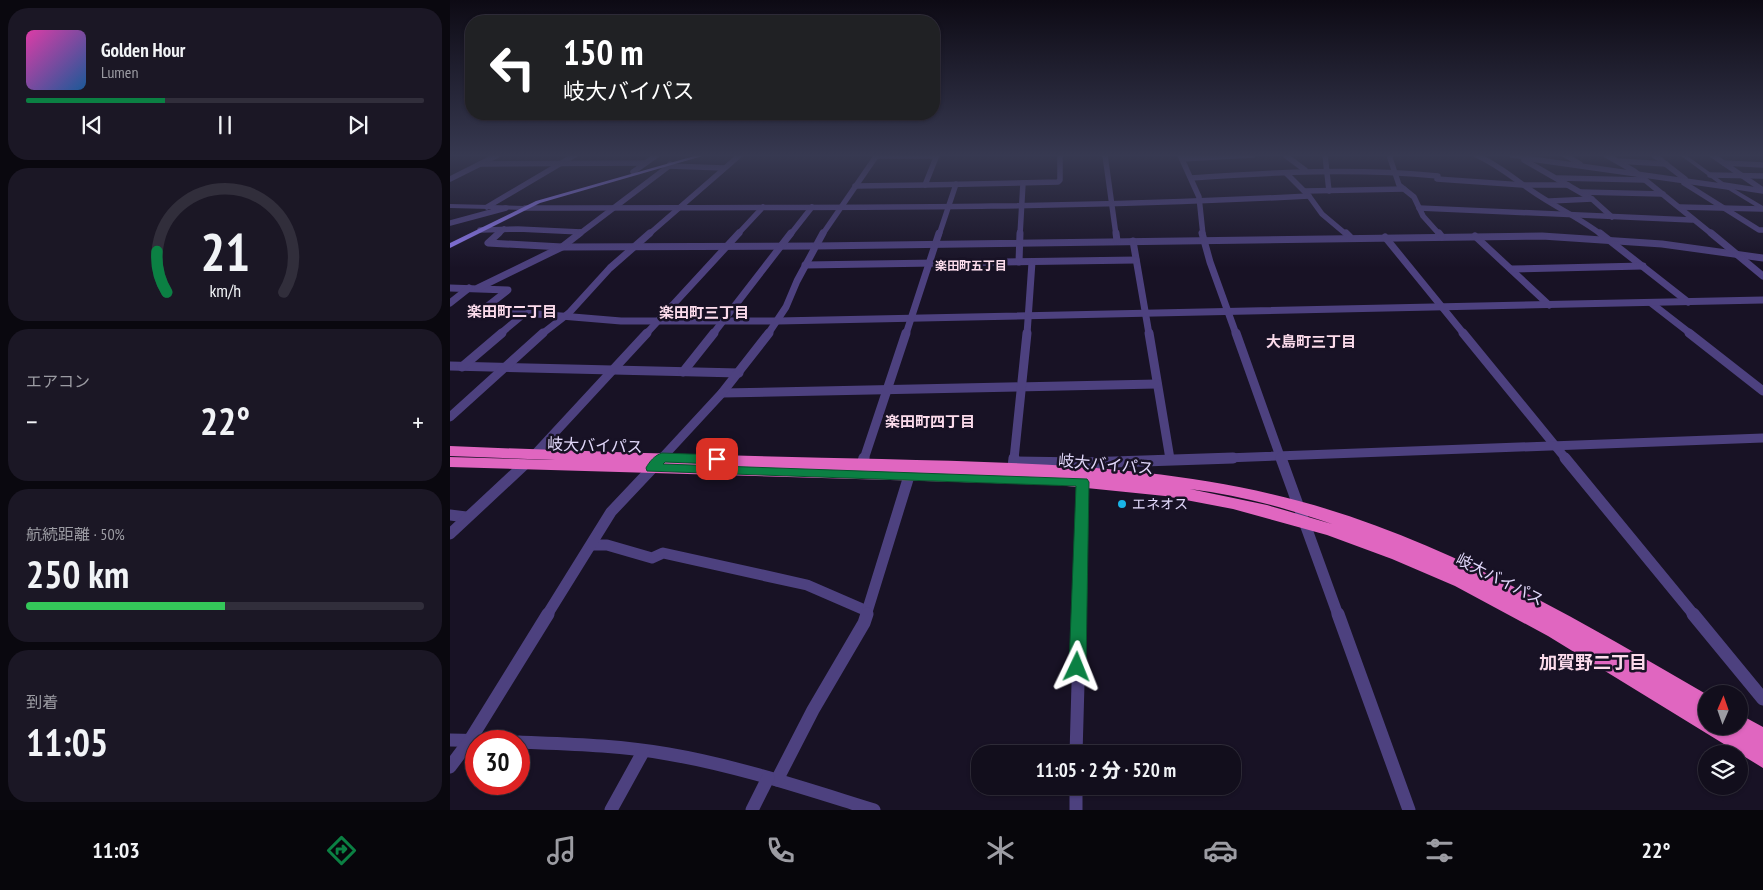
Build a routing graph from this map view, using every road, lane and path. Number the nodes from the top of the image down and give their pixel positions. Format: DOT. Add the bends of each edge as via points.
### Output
graph roads {
  1 [pos="511,193"];
  2 [pos="558,193"];
  3 [pos="568,193"];
  4 [pos="633,193"];
  5 [pos="696,193"];
  6 [pos="850,193"];
  7 [pos="953,193"];
  8 [pos="1022,193"];
  9 [pos="1111,193"];
  10 [pos="1196,193"];
  11 [pos="1316,193"];
  12 [pos="1409,193"];
  13 [pos="1536,193"];
  14 [pos="1581,193"];
  15 [pos="1613,193"];
  16 [pos="1701,193"];
  17 [pos="1737,193"];
  18 [pos="1307,194"];
  19 [pos="1663,194"];
  20 [pos="1592,199"];
  21 [pos="1550,201"];
  22 [pos="1200,202"];
  23 [pos="1112,203"];
  24 [pos="1022,204"];
  25 [pos="450,206"];
  26 [pos="948,206"];
  27 [pos="487,207"];
  28 [pos="812,207"];
  29 [pos="840,207"];
  30 [pos="1680,207"];
  31 [pos="506,208"];
  32 [pos="517,208"];
  33 [pos="525,208"];
  34 [pos="613,208"];
  35 [pos="679,208"];
  36 [pos="763,208"];
  37 [pos="1419,208"];
  38 [pos="1724,208"];
  39 [pos="1762,209"];
  40 [pos="1574,214"];
  41 [pos="1612,217"];
  42 [pos="1692,220"];
  43 [pos="450,223"];
  44 [pos="504,229"];
  45 [pos="480,230"];
  46 [pos="1763,230"];
  47 [pos="581,232"];
  48 [pos="1475,236"];
  49 [pos="1350,237"];
  50 [pos="1442,237"];
  51 [pos="1386,238"];
  52 [pos="1203,240"];
  53 [pos="1117,241"];
  54 [pos="1133,241"];
  55 [pos="1611,241"];
  56 [pos="450,242"];
  57 [pos="1021,243"];
  58 [pos="936,244"];
  59 [pos="450,246"];
  60 [pos="634,246"];
  61 [pos="728,246"];
  62 [pos="781,246"];
  63 [pos="816,246"];
  64 [pos="562,247"];
  65 [pos="1737,254"];
  66 [pos="1763,258"];
  67 [pos="1136,260"];
  68 [pos="1019,262"];
  69 [pos="1032,262"];
  70 [pos="929,263"];
  71 [pos="805,265"];
  72 [pos="1643,266"];
  73 [pos="1510,269"];
  74 [pos="1763,276"];
  75 [pos="450,288"];
  76 [pos="469,288"];
  77 [pos="478,288"];
  78 [pos="1763,300"];
  79 [pos="1688,302"];
  80 [pos="450,303"];
  81 [pos="1651,303"];
  82 [pos="1549,305"];
  83 [pos="1442,308"];
  84 [pos="1229,312"];
  85 [pos="1146,313"];
  86 [pos="525,314"];
  87 [pos="1029,315"];
  88 [pos="565,316"];
  89 [pos="911,318"];
  90 [pos="658,321"];
  91 [pos="722,321"];
  92 [pos="778,321"];
  93 [pos="450,366"];
  94 [pos="462,367"];
  95 [pos="504,368"];
  96 [pos="613,370"];
  97 [pos="682,372"];
  98 [pos="739,373"];
  99 [pos="1157,384"];
  100 [pos="1021,387"];
  101 [pos="887,390"];
  102 [pos="1763,391"];
  103 [pos="722,393"];
  104 [pos="450,417"];
  105 [pos="1763,438"];
  106 [pos="1554,445"];
  107 [pos="450,451"];
  108 [pos="1280,455"];
  109 [pos="1170,459"];
  110 [pos="529,460"];
  111 [pos="450,462"];
  112 [pos="657,463"];
  113 [pos="862,464"];
  114 [pos="1014,465"];
  115 [pos="909,476"];
  116 [pos="1083,482"];
  117 [pos="1302,514"];
  118 [pos="450,515"];
  119 [pos="466,517"];
  120 [pos="450,534"];
  121 [pos="592,545"];
  122 [pos="867,611"];
  123 [pos="1763,699"];
  124 [pos="1698,700"];
  125 [pos="1698,717"];
  126 [pos="476,730"];
  127 [pos="1748,730"];
  128 [pos="1728,735"];
  129 [pos="1763,739"];
  130 [pos="450,740"];
  131 [pos="465,740"];
  132 [pos="530,743"];
  133 [pos="1076,745"];
  134 [pos="465,747"];
  135 [pos="643,752"];
  136 [pos="1763,757"];
  137 [pos="450,767"];
  138 [pos="773,779"];
  139 [pos="1076,795"];
  140 [pos="611,810"];
  141 [pos="752,810"];
  142 [pos="874,810"];
  143 [pos="1076,810"];
  144 [pos="1410,810"];
  1 -- 27 [label="street"];
  2 -- 32 [label="main road"];
  3 -- 33 [label="main road"];
  4 -- 34 [label="street"];
  5 -- 35 [label="street"];
  6 -- 29 [label="street"];
  7 -- 26 [label="street"];
  8 -- 24 [label="street"];
  9 -- 23 [label="street"];
  10 -- 22 [label="street"];
  11 -- 18 [label="street"];
  12 -- 37 [label="street"];
  13 -- 21 [label="street"];
  14 -- 20 [label="street"];
  15 -- 19 [label="street"];
  16 -- 38 [label="street"];
  17 -- 39 [label="street"];
  18 -- 22 [label="street"];
  18 -- 49 [label="street" via="1322,214"];
  19 -- 30 [label="street"];
  20 -- 21 [label="street"];
  20 -- 41 [label="street"];
  21 -- 40 [label="street"];
  22 -- 23 [label="street"];
  22 -- 52 [label="street"];
  23 -- 24 [label="street"];
  23 -- 53 [label="street"];
  24 -- 26 [label="street"];
  24 -- 57 [label="street"];
  25 -- 27 [label="street"];
  26 -- 29 [label="street"];
  26 -- 58 [label="street"];
  27 -- 31 [label="street"];
  28 -- 29 [label="street"];
  28 -- 36 [label="street"];
  28 -- 62 [label="street"];
  29 -- 63 [label="street"];
  30 -- 38 [label="street"];
  30 -- 42 [label="street"];
  31 -- 32 [label="street"];
  31 -- 43 [label="street"];
  32 -- 33 [label="street"];
  32 -- 56 [label="main road"];
  33 -- 34 [label="street"];
  33 -- 45 [label="main road"];
  34 -- 35 [label="street"];
  34 -- 47 [label="street"];
  35 -- 36 [label="street"];
  35 -- 60 [label="street"];
  36 -- 61 [label="street"];
  37 -- 40 [label="street"];
  37 -- 50 [label="street"];
  38 -- 39 [label="street"];
  38 -- 46 [label="street"];
  40 -- 41 [label="street"];
  40 -- 55 [label="street"];
  41 -- 42 [label="street"];
  42 -- 65 [label="street"];
  44 -- 45 [label="street"];
  44 -- 47 [label="street"];
  44 -- 64 [label="street" via="488,243"];
  45 -- 59 [label="main road"];
  47 -- 64 [label="street"];
  48 -- 50 [label="street"];
  48 -- 55 [label="street"];
  48 -- 73 [label="street"];
  49 -- 51 [label="street"];
  49 -- 52 [label="street"];
  50 -- 51 [label="street"];
  51 -- 83 [label="street"];
  52 -- 54 [label="street"];
  52 -- 84 [label="street"];
  53 -- 54 [label="street"];
  53 -- 57 [label="street"];
  54 -- 67 [label="street"];
  55 -- 65 [label="street"];
  55 -- 72 [label="street"];
  57 -- 58 [label="street"];
  57 -- 68 [label="street"];
  58 -- 63 [label="street"];
  58 -- 70 [label="street"];
  60 -- 61 [label="street"];
  60 -- 64 [label="street"];
  60 -- 88 [label="street"];
  61 -- 62 [label="street"];
  61 -- 90 [label="street"];
  62 -- 63 [label="street"];
  62 -- 91 [label="street"];
  63 -- 71 [label="street"];
  64 -- 77 [label="street"];
  65 -- 66 [label="street"];
  65 -- 74 [label="street"];
  67 -- 69 [label="street"];
  67 -- 85 [label="street"];
  68 -- 69 [label="street"];
  68 -- 70 [label="street"];
  69 -- 87 [label="street"];
  70 -- 71 [label="street"];
  70 -- 89 [label="street"];
  71 -- 92 [label="street"];
  72 -- 73 [label="street"];
  72 -- 79 [label="street"];
  73 -- 82 [label="street"];
  75 -- 76 [label="street"];
  76 -- 77 [label="street"];
  76 -- 80 [label="street"];
  77 -- 86 [label="street" via="508,290 485,308"];
  78 -- 79 [label="street"];
  79 -- 81 [label="street"];
  81 -- 82 [label="street"];
  81 -- 102 [label="street"];
  82 -- 83 [label="street"];
  83 -- 84 [label="street"];
  83 -- 106 [label="street"];
  84 -- 85 [label="street"];
  84 -- 108 [label="street"];
  85 -- 87 [label="street"];
  85 -- 99 [label="street"];
  86 -- 88 [label="street"];
  86 -- 94 [label="street"];
  87 -- 89 [label="street"];
  87 -- 100 [label="street"];
  88 -- 90 [label="street"];
  88 -- 95 [label="street"];
  89 -- 92 [label="street"];
  89 -- 101 [label="street"];
  90 -- 91 [label="street"];
  90 -- 96 [label="street"];
  91 -- 92 [label="street"];
  91 -- 97 [label="street"];
  92 -- 98 [label="street"];
  93 -- 94 [label="street"];
  94 -- 95 [label="street"];
  95 -- 96 [label="street"];
  95 -- 104 [label="street"];
  96 -- 97 [label="street"];
  96 -- 110 [label="street"];
  97 -- 98 [label="street"];
  98 -- 103 [label="street"];
  99 -- 100 [label="street"];
  99 -- 109 [label="street"];
  100 -- 101 [label="street"];
  100 -- 114 [label="street"];
  101 -- 103 [label="street"];
  101 -- 113 [label="street"];
  103 -- 112 [label="street"];
  105 -- 106 [label="street"];
  106 -- 108 [label="street"];
  106 -- 123 [label="street"];
  107 -- 110 [label="highway, 岐大バイパス"];
  108 -- 109 [label="street"];
  108 -- 117 [label="street"];
  109 -- 114 [label="street"];
  110 -- 111 [label="highway, 岐大バイパス"];
  110 -- 112 [label="highway, 岐大バイパス"];
  110 -- 119 [label="street"];
  112 -- 113 [label="highway, 岐大バイパス"];
  112 -- 115 [label="highway, 岐大バイパス"];
  112 -- 121 [label="street" via="616,506"];
  113 -- 114 [label="highway, 岐大バイパス"];
  114 -- 117 [label="highway, 岐大バイパス" via="1204,485"];
  115 -- 116 [label="highway, 岐大バイパス"];
  115 -- 122 [label="street"];
  116 -- 117 [label="highway, 岐大バイパス" via="1143,487"];
  116 -- 133 [label="street"];
  117 -- 124 [label="highway, 岐大バイパス" via="1377,533 1466,570 1562,620"];
  117 -- 125 [label="highway, 岐大バイパス" via="1462,582 1557,632"];
  117 -- 144 [label="street"];
  118 -- 119 [label="street"];
  119 -- 120 [label="street"];
  121 -- 122 [label="street" via="607,545 652,558 663,553 807,585"];
  121 -- 126 [label="street"];
  122 -- 138 [label="street" via="864,624 844,660"];
  127 -- 129 [label="highway"];
  128 -- 136 [label="highway"];
  130 -- 131 [label="street"];
  132 -- 135 [label="street"];
  134 -- 137 [label="street"];
  135 -- 138 [label="street" via="685,757"];
  135 -- 140 [label="street"];
  138 -- 141 [label="street"];
  138 -- 142 [label="street"];
  139 -- 143 [label="street"];
}
